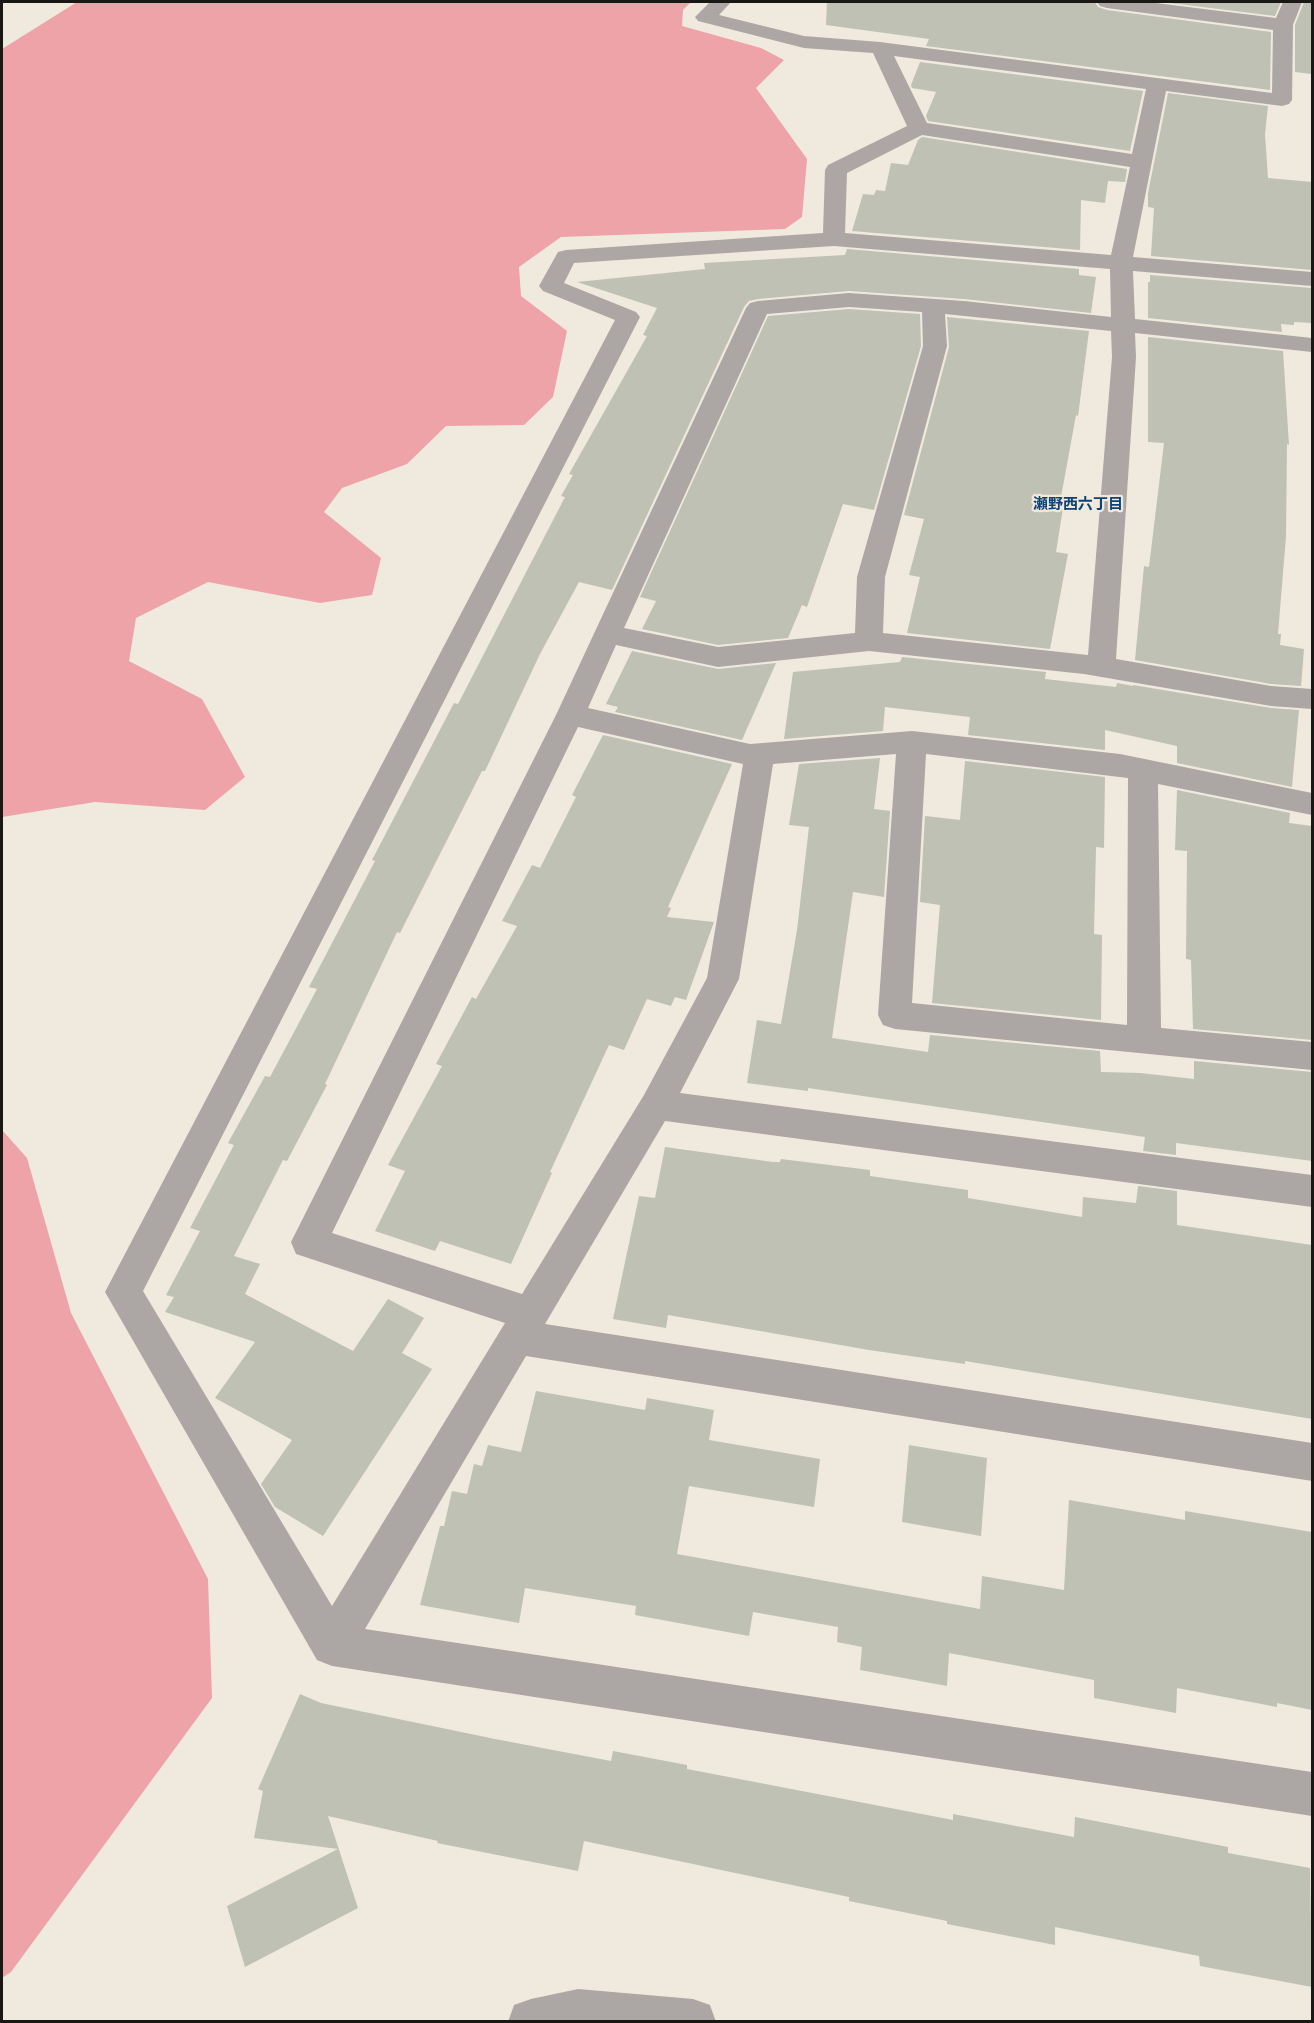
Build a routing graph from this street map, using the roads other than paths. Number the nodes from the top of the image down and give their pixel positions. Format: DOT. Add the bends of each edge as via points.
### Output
graph roads {
  1 [pos="720,2"];
  2 [pos="1107,2"];
  3 [pos="1292,2"];
  4 [pos="1283,25"];
  5 [pos="880,48"];
  6 [pos="1157,85"];
  7 [pos="919,128"];
  8 [pos="1141,162"];
  9 [pos="834,239"];
  10 [pos="1120,262"];
  11 [pos="1312,279"];
  12 [pos="933,306"];
  13 [pos="1123,325"];
  14 [pos="1312,345"];
  15 [pos="608,634"];
  16 [pos="869,641"];
  17 [pos="1101,667"];
  18 [pos="1312,699"];
  19 [pos="570,715"];
  20 [pos="912,742"];
  21 [pos="760,754"];
  22 [pos="1143,770"];
  23 [pos="1312,804"];
  24 [pos="1144,1041"];
  25 [pos="1312,1056"];
  26 [pos="656,1105"];
  27 [pos="1312,1191"];
  28 [pos="524,1325"];
  29 [pos="1312,1462"];
  30 [pos="332,1645"];
  31 [pos="1312,1794"];
  32 [pos="531,2022"];
  33 [pos="693,2022"];
  1 -- 5 [label="street" via="705,17 804,42"];
  2 -- 4 [label="street"];
  3 -- 4 [label="street"];
  4 -- 6 [label="street" via="1282,100"];
  5 -- 6 [label="street"];
  5 -- 7 [label="street"];
  6 -- 8 [label="street"];
  7 -- 8 [label="street"];
  7 -- 9 [label="street" via="836,170"];
  8 -- 10 [label="street"];
  9 -- 10 [label="street"];
  9 -- 30 [label="street" via="566,257 551,286 628,317 123,1292"];
  10 -- 11 [label="street"];
  10 -- 13 [label="street"];
  12 -- 13 [label="street"];
  12 -- 15 [label="street" via="849,300 758,308"];
  12 -- 16 [label="street" via="935,346 871,577"];
  13 -- 14 [label="street"];
  13 -- 17 [label="street" via="1124,357"];
  15 -- 16 [label="street" via="718,657"];
  15 -- 19 [label="street"];
  16 -- 17 [label="street"];
  17 -- 18 [label="street" via="1271,696"];
  19 -- 21 [label="street"];
  19 -- 28 [label="street" via="309,1242"];
  20 -- 21 [label="street"];
  20 -- 22 [label="street"];
  20 -- 24 [label="street" via="895,1015"];
  21 -- 26 [label="street" via="723,979"];
  22 -- 23 [label="street"];
  22 -- 24 [label="street"];
  24 -- 25 [label="street"];
  26 -- 27 [label="street"];
  26 -- 28 [label="street"];
  28 -- 29 [label="street"];
  28 -- 30 [label="street"];
  30 -- 31 [label="street"];
  32 -- 33 [label="street" via="578,2012"];
}
